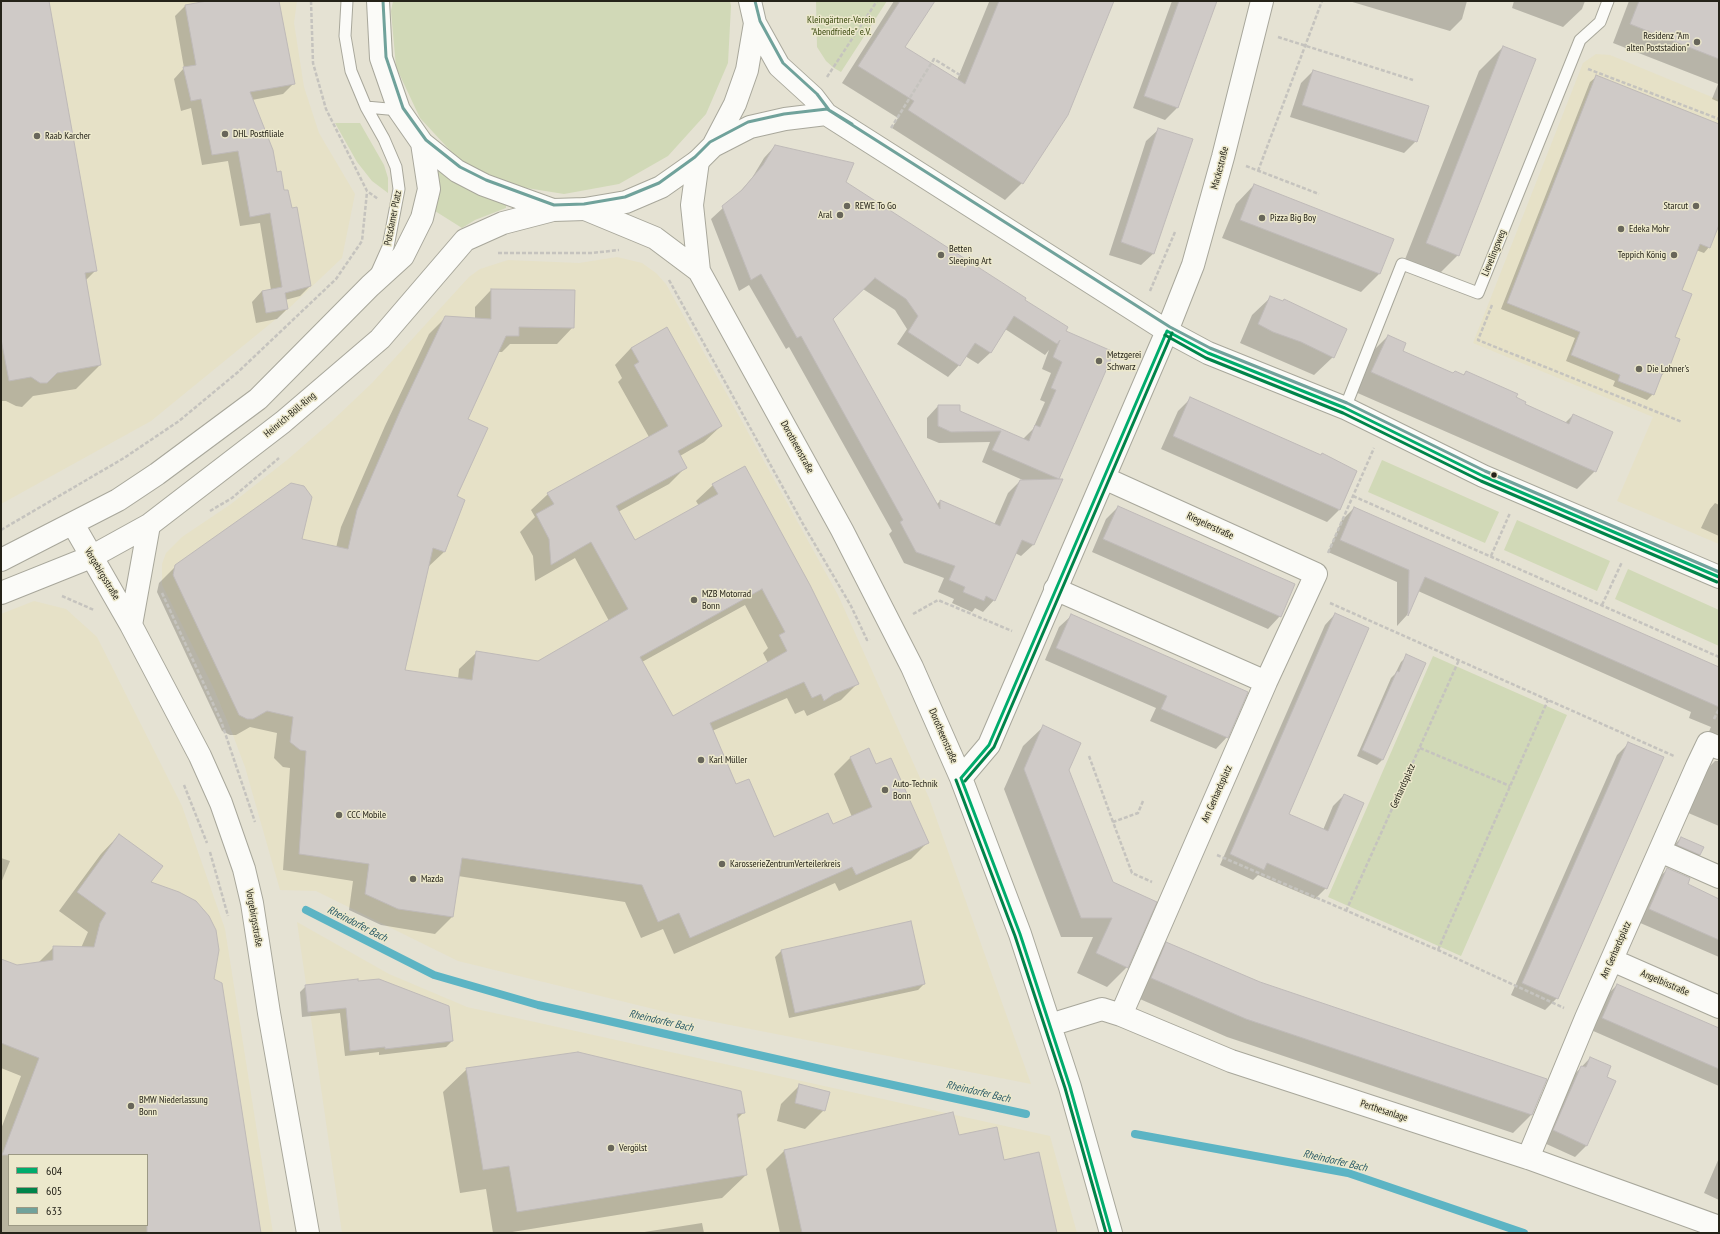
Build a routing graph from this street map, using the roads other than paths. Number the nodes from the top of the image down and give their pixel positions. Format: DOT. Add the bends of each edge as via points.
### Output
graph roads {
  1 [pos="347,1"];
  2 [pos="378,1"];
  3 [pos="750,1"];
  4 [pos="1262,1"];
  5 [pos="1608,1"];
  6 [pos="755,23"];
  7 [pos="820,105"];
  8 [pos="366,106"];
  9 [pos="399,110"];
  10 [pos="422,143"];
  11 [pos="713,146"];
  12 [pos="698,161"];
  13 [pos="585,209"];
  14 [pos="553,210"];
  15 [pos="699,271"];
  16 [pos="370,286"];
  17 [pos="1167,331"];
  18 [pos="1345,408"];
  19 [pos="1104,478"];
  20 [pos="73,524"];
  21 [pos="149,525"];
  22 [pos="91,557"];
  23 [pos="1,560"];
  24 [pos="1719,577"];
  25 [pos="1311,584"];
  26 [pos="1055,589"];
  27 [pos="1,593"];
  28 [pos="131,624"];
  29 [pos="1266,682"];
  30 [pos="1713,745"];
  31 [pos="961,778"];
  32 [pos="1660,851"];
  33 [pos="1719,877"];
  34 [pos="1612,960"];
  35 [pos="1719,1006"];
  36 [pos="1121,1015"];
  37 [pos="1050,1025"];
  38 [pos="1528,1158"];
  39 [pos="1719,1227"];
  40 [pos="308,1233"];
  41 [pos="1110,1233"];
  1 -- 8 [label="lane, Potsdamer Platz" via="345,36 351,71"];
  2 -- 9 [label="street" via="381,58"];
  3 -- 6 [label="street"];
  4 -- 17 [label="street, Mackestraße" via="1193,265"];
  5 -- 18 [label="lane, Lievelingsweg" via="1600,22 1580,40 1478,293 1402,264"];
  6 -- 7 [label="street" via="779,66"];
  6 -- 11 [label="street" via="747,70 735,104"];
  7 -- 11 [label="street" via="750,127"];
  7 -- 17 [label="street" via="879,147"];
  8 -- 9 [label="lane"];
  8 -- 16 [label="lane, Potsdamer Platz" via="396,167 399,188 388,248"];
  9 -- 10 [label="street"];
  10 -- 14 [label="street" via="457,171 484,185"];
  10 -- 16 [label="street" via="429,189 422,218 403,256"];
  11 -- 12 [label="street"];
  12 -- 13 [label="street" via="660,187 626,202"];
  12 -- 15 [label="street, Dorotheenstraße" via="692,205"];
  13 -- 14 [label="street"];
  13 -- 15 [label="street, Dorotheenstraße" via="655,238"];
  14 -- 21 [label="street, Heinrich-Böll-Ring" via="503,222 465,240 380,339 283,422"];
  15 -- 31 [label="street, Dorotheenstraße" via="892,626"];
  16 -- 20 [label="street" via="258,399 131,492"];
  17 -- 18 [label="street" via="1208,353"];
  17 -- 19 [label="street"];
  18 -- 24 [label="street" via="1483,476"];
  19 -- 25 [label="street, Riegelerstraße"];
  19 -- 26 [label="street"];
  20 -- 22 [label="street, Vorgebirgsstraße"];
  20 -- 23 [label="street"];
  21 -- 22 [label="street, Heinrich-Böll-Ring"];
  21 -- 28 [label="street, Vorgebirgsstraße"];
  22 -- 27 [label="street, Heinrich-Böll-Ring"];
  22 -- 28 [label="street, Vorgebirgsstraße"];
  25 -- 29 [label="street, Am Gerhardsplatz"];
  26 -- 29 [label="street"];
  26 -- 31 [label="street" via="989,746"];
  28 -- 40 [label="street, Vorgebirgsstraße" via="200,756 221,804 244,869"];
  29 -- 36 [label="street, Am Gerhardsplatz"];
  30 -- 32 [label="street, Am Gerhardsplatz" via="1697,766"];
  31 -- 37 [label="street, Dorotheenstraße" via="1018,926"];
  32 -- 33 [label="street"];
  32 -- 34 [label="street, Am Gerhardsplatz"];
  34 -- 35 [label="street, Angelbisstraße"];
  34 -- 38 [label="street, Am Gerhardsplatz"];
  36 -- 37 [label="street, Perthesanlage" via="1102,1009"];
  36 -- 38 [label="street, Perthesanlage" via="1231,1061"];
  37 -- 41 [label="street, Dorotheenstraße" via="1070,1087"];
  38 -- 39 [label="street, Perthesanlage"];
}
